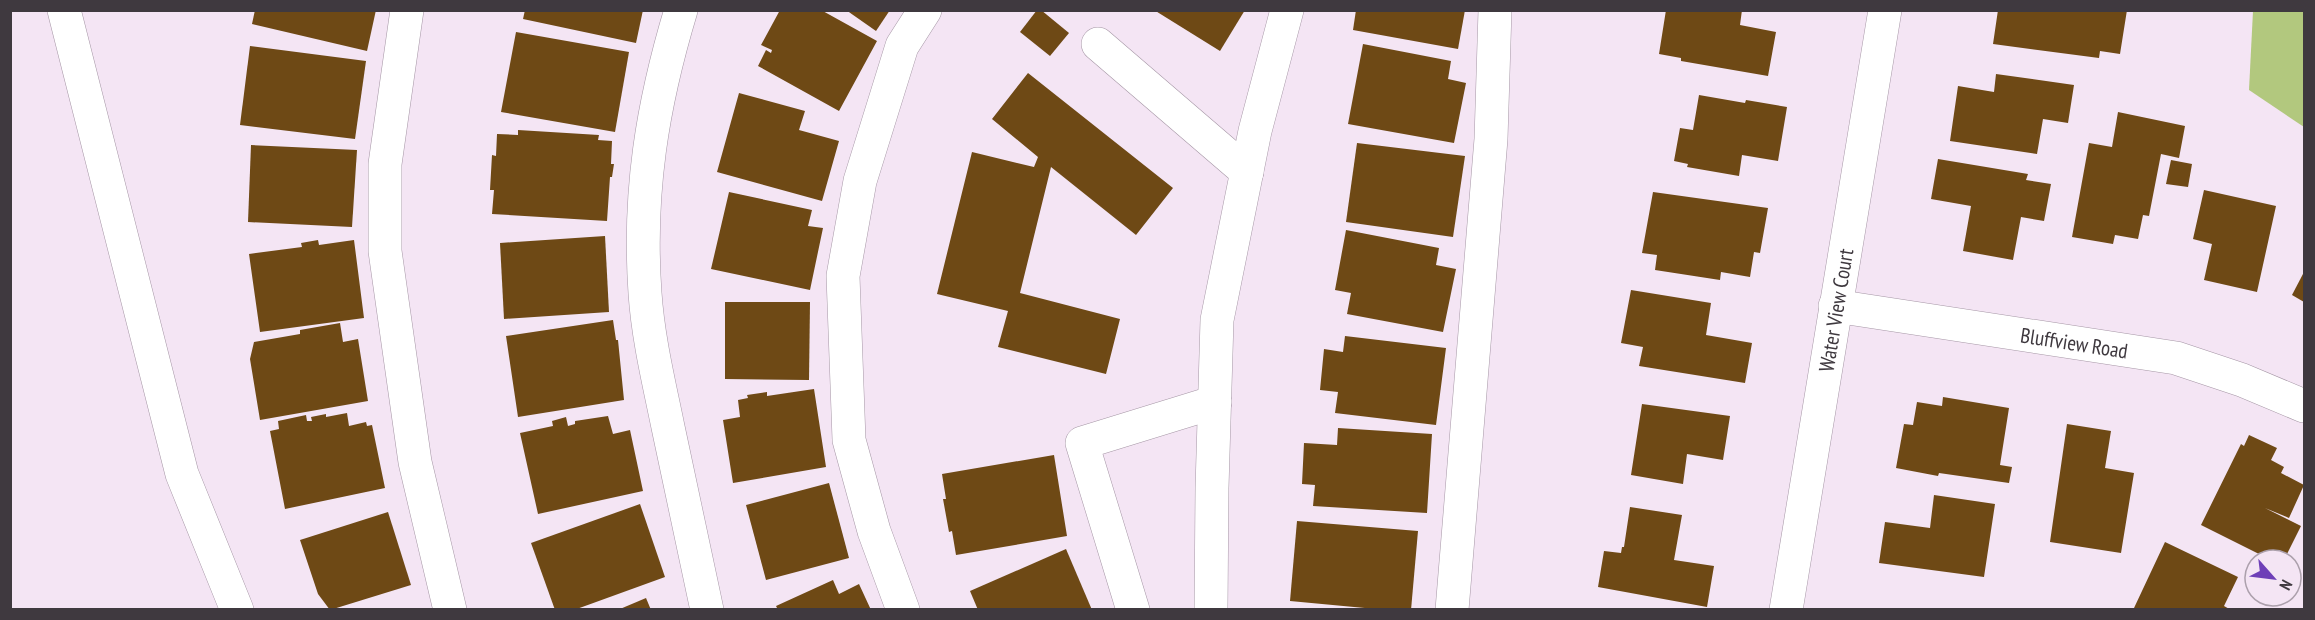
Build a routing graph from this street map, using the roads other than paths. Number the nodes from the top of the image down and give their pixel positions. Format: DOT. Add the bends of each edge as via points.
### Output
graph roads {
  1 [pos="64,10"];
  2 [pos="407,10"];
  3 [pos="681,10"];
  4 [pos="924,10"];
  5 [pos="1287,10"];
  6 [pos="1495,10"];
  7 [pos="1885,10"];
  8 [pos="1098,44"];
  9 [pos="1247,172"];
  10 [pos="1835,306"];
  11 [pos="1215,402"];
  12 [pos="2304,406"];
  13 [pos="237,609"];
  14 [pos="450,609"];
  15 [pos="706,609"];
  16 [pos="903,609"];
  17 [pos="1133,609"];
  18 [pos="1211,609"];
  19 [pos="1452,609"];
  20 [pos="1786,609"];
  1 -- 13 [label="street" via="182,474"];
  2 -- 14 [label="street" via="385,164 385,251 415,462"];
  3 -- 15 [label="street" via="653,118 645,176 645,294 653,352"];
  4 -- 16 [label="street" via="902,46 860,181 843,276 849,440 874,531"];
  5 -- 9 [label="street"];
  6 -- 19 [label="street" via="1491,140"];
  7 -- 10 [label="street, Water View Court"];
  8 -- 9 [label="street"];
  9 -- 11 [label="street" via="1217,320"];
  10 -- 12 [label="street, Bluffview Road" via="2176,358"];
  10 -- 20 [label="street, Water View Court"];
  11 -- 17 [label="street" via="1082,443"];
  11 -- 18 [label="street"];
}
